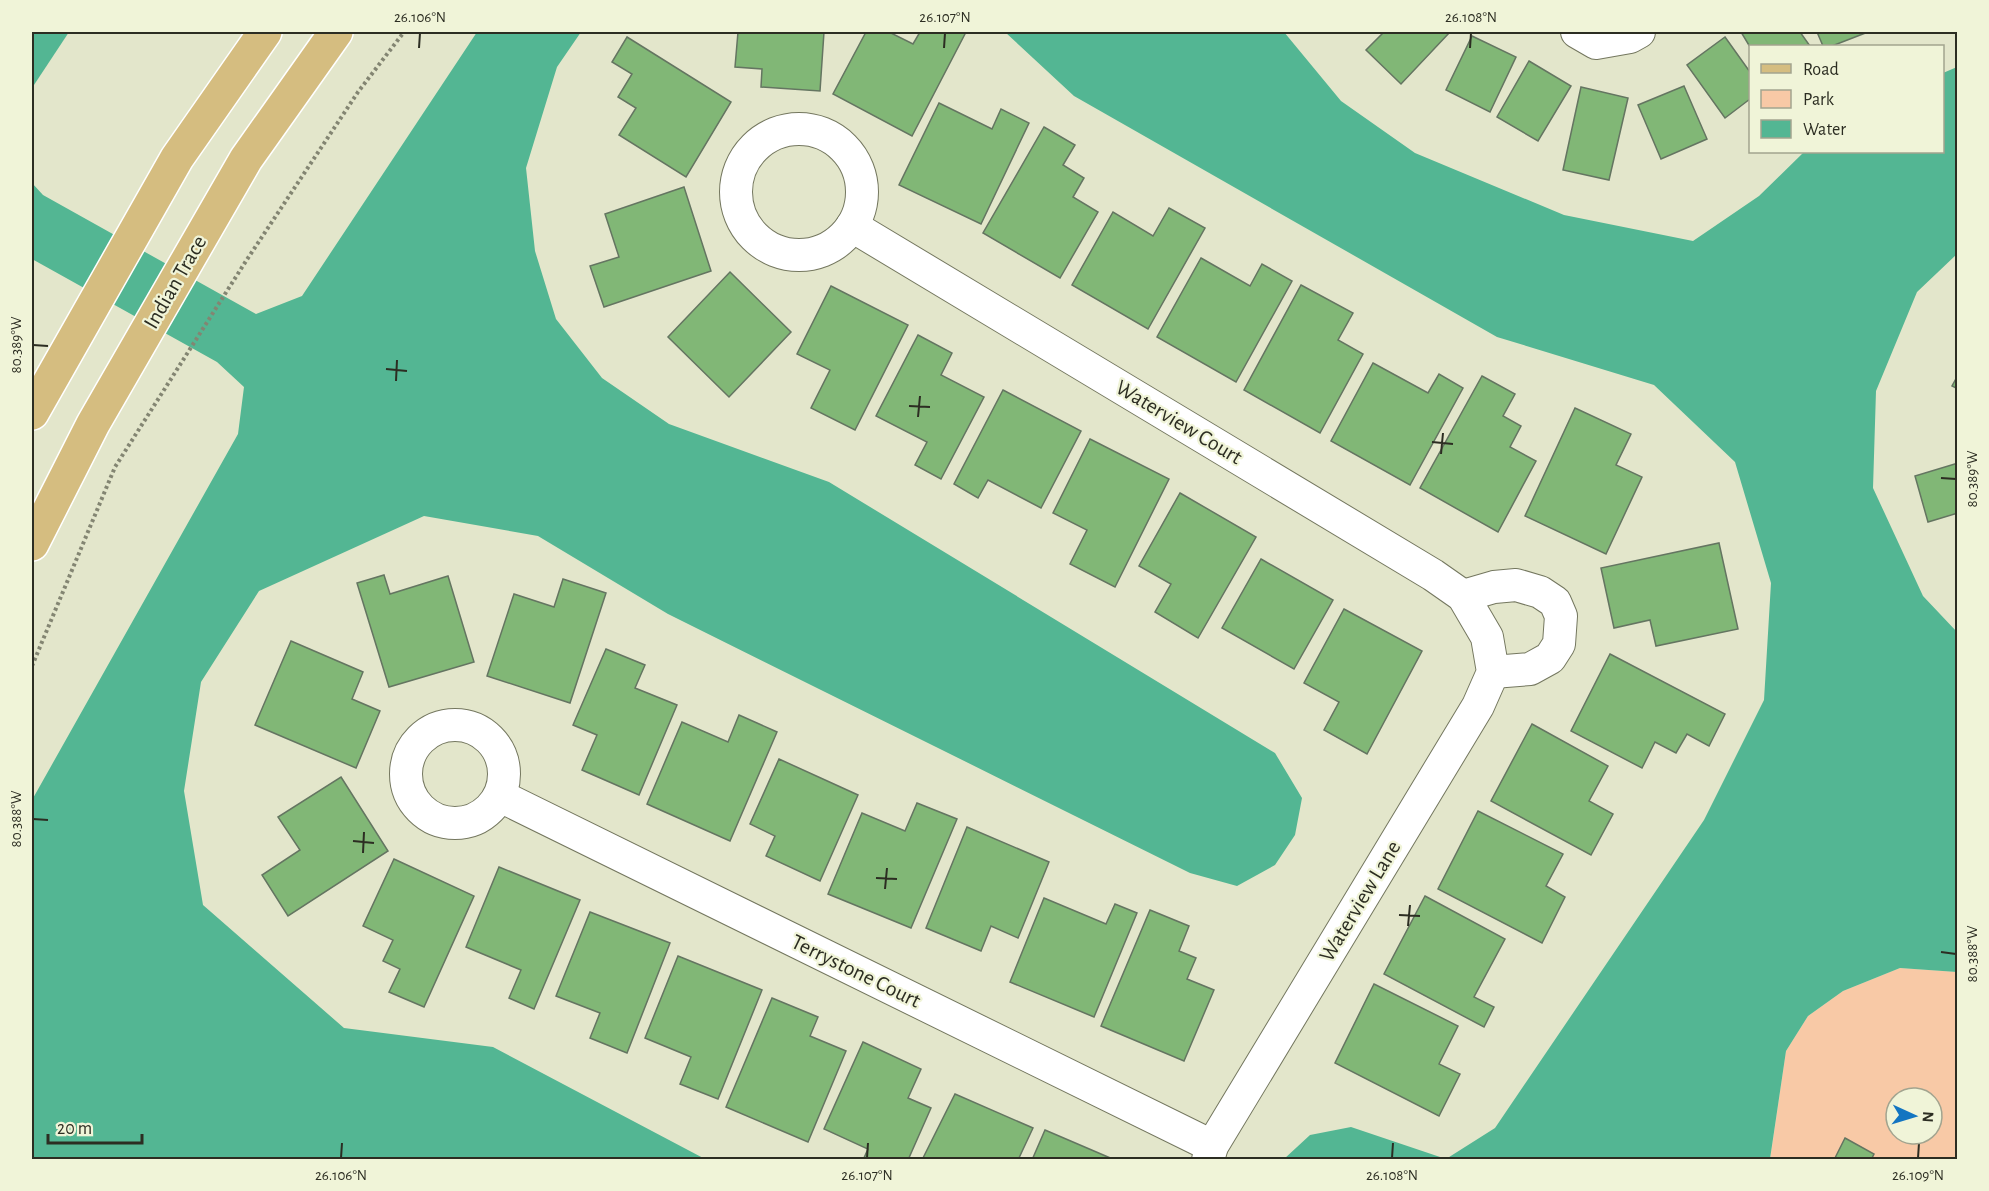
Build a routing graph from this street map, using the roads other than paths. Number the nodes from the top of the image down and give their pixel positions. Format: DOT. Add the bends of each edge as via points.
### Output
graph roads {
  1 [pos="265,32"];
  2 [pos="336,32"];
  3 [pos="1577,32"];
  4 [pos="1639,32"];
  5 [pos="852,226"];
  6 [pos="32,413"];
  7 [pos="32,544"];
  8 [pos="1463,596"];
  9 [pos="1493,672"];
  10 [pos="500,796"];
  11 [pos="1210,1153"];
  1 -- 6 [label="main road" via="177,158"];
  2 -- 7 [label="main road, Indian Trace" via="246,159 93,424"];
  3 -- 4 [label="street" via="1596,43 1630,38"];
  5 -- 8 [label="street, Waterview Court"];
  8 -- 9 [label="street, Waterview Court" via="1487,637"];
  8 -- 9 [label="street" via="1516,585 1540,592 1555,602 1561,616 1559,644 1550,658 1530,669"];
  9 -- 11 [label="street, Waterview Lane" via="1478,706"];
  10 -- 11 [label="street, Terrystone Court"];
}
